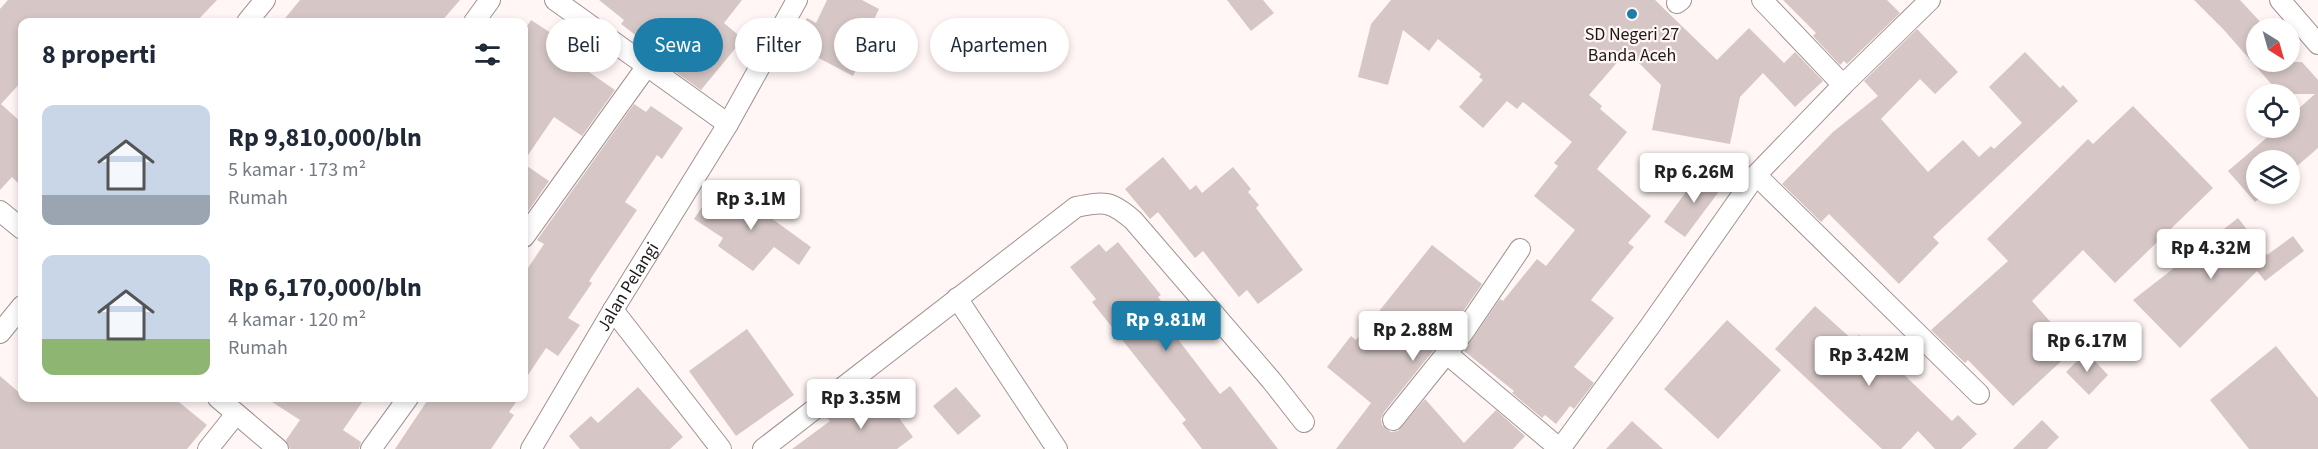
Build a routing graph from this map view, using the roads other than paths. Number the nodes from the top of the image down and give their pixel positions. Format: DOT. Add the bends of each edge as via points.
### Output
graph roads {
  1 [pos="265,0"];
  2 [pos="490,0"];
  3 [pos="555,0"];
  4 [pos="797,0"];
  5 [pos="1762,0"];
  6 [pos="1930,0"];
  7 [pos="2280,0"];
  8 [pos="250,18"];
  9 [pos="477,18"];
  10 [pos="2318,44"];
  11 [pos="633,56"];
  12 [pos="643,72"];
  13 [pos="655,72"];
  14 [pos="1843,85"];
  15 [pos="728,124"];
  16 [pos="1756,175"];
  17 [pos="0,211"];
  18 [pos="18,227"];
  19 [pos="528,231"];
  20 [pos="1520,249"];
  21 [pos="957,298"];
  22 [pos="613,310"];
  23 [pos="18,311"];
  24 [pos="0,333"];
  25 [pos="1446,353"];
  26 [pos="1979,394"];
  27 [pos="222,402"];
  28 [pos="405,402"];
  29 [pos="236,414"];
  30 [pos="1393,420"];
  31 [pos="1304,422"];
  32 [pos="208,449"];
  33 [pos="278,449"];
  34 [pos="371,449"];
  35 [pos="531,449"];
  36 [pos="721,449"];
  37 [pos="764,449"];
  38 [pos="1057,449"];
  39 [pos="1560,449"];
  1 -- 8 [label="street"];
  2 -- 9 [label="street"];
  3 -- 11 [label="street"];
  4 -- 15 [label="street, Jalan Pelangi"];
  5 -- 14 [label="street"];
  6 -- 14 [label="street"];
  7 -- 10 [label="street"];
  12 -- 19 [label="street"];
  13 -- 15 [label="street"];
  14 -- 16 [label="street"];
  15 -- 22 [label="street, Jalan Pelangi"];
  16 -- 26 [label="street"];
  16 -- 39 [label="street"];
  17 -- 18 [label="street"];
  20 -- 25 [label="street"];
  21 -- 31 [label="street" via="1077,207 1096,203 1117,206"];
  21 -- 37 [label="street"];
  21 -- 38 [label="street"];
  22 -- 35 [label="street, Jalan Pelangi"];
  22 -- 36 [label="street"];
  23 -- 24 [label="street"];
  25 -- 30 [label="street"];
  25 -- 39 [label="street"];
  27 -- 29 [label="street"];
  28 -- 34 [label="street"];
  29 -- 32 [label="street"];
  29 -- 33 [label="street"];
}
